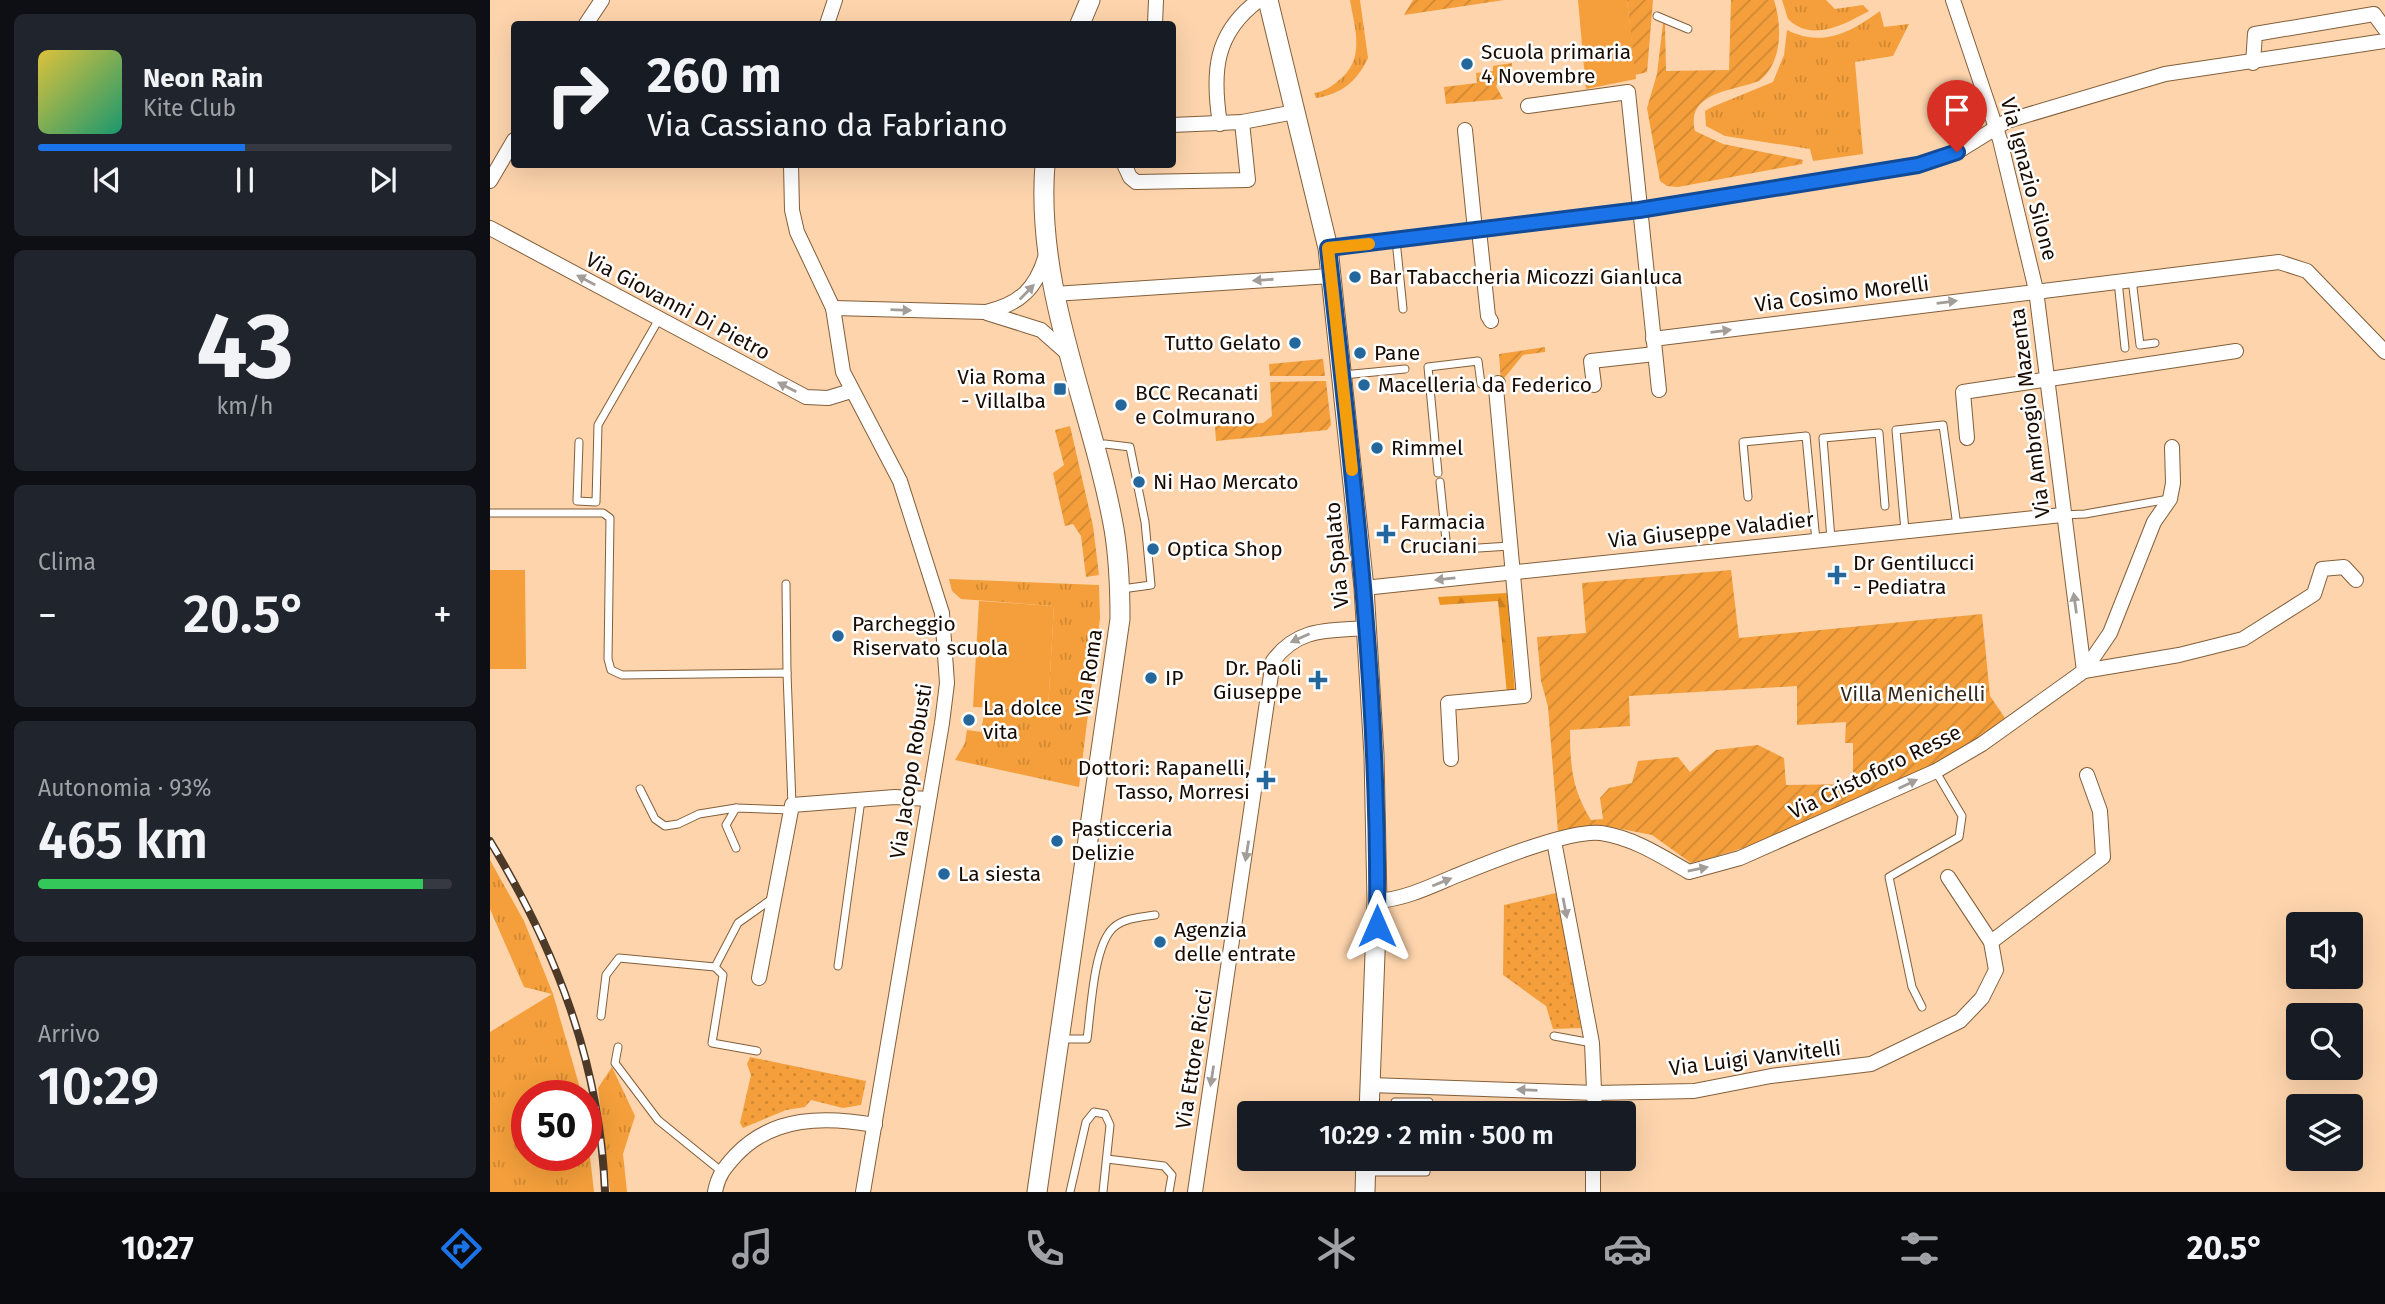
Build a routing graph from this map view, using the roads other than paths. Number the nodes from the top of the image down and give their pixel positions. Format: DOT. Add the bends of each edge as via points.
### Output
graph roads {
  1 [pos="602,0"];
  2 [pos="835,0"];
  3 [pos="1090,0"];
  4 [pos="1156,0"];
  5 [pos="1259,0"];
  6 [pos="1268,0"];
  7 [pos="1953,0"];
  8 [pos="1657,16"];
  9 [pos="588,21"];
  10 [pos="828,21"];
  11 [pos="1081,21"];
  12 [pos="1155,21"];
  13 [pos="1688,29"];
  14 [pos="2385,29"];
  15 [pos="2385,41"];
  16 [pos="2253,63"];
  17 [pos="1528,106"];
  18 [pos="1295,112"];
  19 [pos="1242,122"];
  20 [pos="1220,124"];
  21 [pos="1176,125"];
  22 [pos="1996,128"];
  23 [pos="1465,130"];
  24 [pos="511,145"];
  25 [pos="791,168"];
  26 [pos="1045,168"];
  27 [pos="1126,168"];
  28 [pos="490,181"];
  29 [pos="1639,210"];
  30 [pos="490,228"];
  31 [pos="1477,230"];
  32 [pos="1396,240"];
  33 [pos="1328,248"];
  34 [pos="1047,251"];
  35 [pos="1331,276"];
  36 [pos="2125,280"];
  37 [pos="2036,290"];
  38 [pos="1054,294"];
  39 [pos="832,308"];
  40 [pos="1403,309"];
  41 [pos="986,312"];
  42 [pos="659,319"];
  43 [pos="1488,319"];
  44 [pos="2155,343"];
  45 [pos="1654,347"];
  46 [pos="2126,348"];
  47 [pos="2236,351"];
  48 [pos="2385,352"];
  49 [pos="1068,353"];
  50 [pos="1405,369"];
  51 [pos="1342,375"];
  52 [pos="2048,377"];
  53 [pos="1594,384"];
  54 [pos="1495,387"];
  55 [pos="1659,390"];
  56 [pos="851,391"];
  57 [pos="1967,438"];
  58 [pos="579,442"];
  59 [pos="1094,446"];
  60 [pos="2172,447"];
  61 [pos="1438,473"];
  62 [pos="1440,482"];
  63 [pos="1748,497"];
  64 [pos="2170,499"];
  65 [pos="1885,506"];
  66 [pos="490,513"];
  67 [pos="2062,515"];
  68 [pos="1957,526"];
  69 [pos="1905,531"];
  70 [pos="1823,540"];
  71 [pos="1510,546"];
  72 [pos="1513,572"];
  73 [pos="2356,580"];
  74 [pos="786,584"];
  75 [pos="1364,588"];
  76 [pos="1120,589"];
  77 [pos="1366,628"];
  78 [pos="2084,671"];
  79 [pos="788,673"];
  80 [pos="1451,760"];
  81 [pos="1936,771"];
  82 [pos="2087,775"];
  83 [pos="640,789"];
  84 [pos="928,799"];
  85 [pos="861,800"];
  86 [pos="793,807"];
  87 [pos="737,808"];
  88 [pos="1554,841"];
  89 [pos="736,848"];
  90 [pos="1948,877"];
  91 [pos="777,896"];
  92 [pos="1377,901"];
  93 [pos="1155,915"];
  94 [pos="1991,942"];
  95 [pos="838,966"];
  96 [pos="715,967"];
  97 [pos="760,978"];
  98 [pos="1922,1007"];
  99 [pos="601,1016"];
  100 [pos="1554,1036"];
  101 [pos="1059,1039"];
  102 [pos="1592,1043"];
  103 [pos="618,1047"];
  104 [pos="757,1051"];
  105 [pos="1370,1085"];
  106 [pos="1595,1093"];
  107 [pos="1369,1101"];
  108 [pos="1595,1101"];
  109 [pos="875,1125"];
  110 [pos="1107,1159"];
  111 [pos="721,1171"];
  112 [pos="1366,1171"];
  113 [pos="1593,1171"];
  114 [pos="715,1192"];
  115 [pos="863,1192"];
  116 [pos="1037,1192"];
  117 [pos="1070,1192"];
  118 [pos="1103,1192"];
  119 [pos="1169,1192"];
  120 [pos="1195,1192"];
  121 [pos="1365,1192"];
  122 [pos="1592,1192"];
  1 -- 9 [label="street"];
  2 -- 10 [label="street"];
  3 -- 11 [label="main road"];
  4 -- 12 [label="street"];
  5 -- 20 [label="street" via="1221,43 1216,97"];
  6 -- 18 [label="main road, Via Spalato"];
  7 -- 22 [label="street, Via Ignazio Silone"];
  8 -- 13 [label="lane"];
  14 -- 16 [label="street" via="2374,14 2255,34"];
  15 -- 16 [label="street"];
  16 -- 22 [label="street" via="2165,74"];
  17 -- 29 [label="street" via="1628,92"];
  18 -- 19 [label="street"];
  18 -- 33 [label="main road, Via Spalato"];
  19 -- 20 [label="street"];
  19 -- 27 [label="street" via="1248,180 1136,182"];
  20 -- 21 [label="street"];
  22 -- 29 [label="street" via="1957,152 1918,165"];
  22 -- 37 [label="street, Via Ignazio Silone"];
  23 -- 31 [label="street"];
  24 -- 28 [label="street"];
  25 -- 39 [label="street, Via Jacopo Robusti" via="797,232"];
  26 -- 34 [label="main road, Via Roma"];
  29 -- 31 [label="street"];
  29 -- 45 [label="street"];
  42 -- 30 [label="street, Via Giovanni Di Pietro, one-way"];
  31 -- 32 [label="street"];
  31 -- 43 [label="street"];
  32 -- 33 [label="street"];
  32 -- 40 [label="lane"];
  33 -- 35 [label="main road, Via Spalato"];
  34 -- 38 [label="main road, Via Roma"];
  41 -- 34 [label="street, one-way" via="1026,296 1041,273"];
  35 -- 38 [label="street, one-way"];
  35 -- 51 [label="main road, Via Spalato"];
  36 -- 37 [label="street, Via Ambrogio Mazenta"];
  36 -- 44 [label="lane" via="2140,345"];
  36 -- 46 [label="lane"];
  36 -- 48 [label="street, Via Ambrogio Mazenta" via="2279,262 2308,271"];
  45 -- 37 [label="street, Via Cosimo Morelli, one-way"];
  37 -- 52 [label="street, Via Ambrogio Mazenta"];
  38 -- 49 [label="main road, Via Roma"];
  39 -- 41 [label="street, one-way"];
  39 -- 56 [label="street, Via Jacopo Robusti" via="843,372"];
  41 -- 49 [label="street" via="1041,330"];
  56 -- 42 [label="street, Via Giovanni Di Pietro, one-way" via="828,398 806,397"];
  42 -- 58 [label="lane" via="598,425 596,502 577,501"];
  45 -- 53 [label="street, Via Cosimo Morelli" via="1591,361"];
  45 -- 55 [label="street"];
  47 -- 52 [label="street"];
  49 -- 59 [label="main road, Via Roma"];
  50 -- 51 [label="lane"];
  51 -- 75 [label="main road, Via Spalato"];
  52 -- 57 [label="street" via="1963,393"];
  52 -- 67 [label="street, Via Ambrogio Mazenta"];
  54 -- 61 [label="lane" via="1481,384 1478,361 1428,367"];
  54 -- 71 [label="street"];
  56 -- 84 [label="street, Via Jacopo Robusti" via="900,481 942,613 947,683"];
  59 -- 76 [label="main road, Via Roma" via="1114,530"];
  59 -- 76 [label="lane" via="1130,447 1145,522 1151,585"];
  60 -- 64 [label="street"];
  62 -- 71 [label="lane" via="1447,550"];
  63 -- 70 [label="lane" via="1743,442 1806,436"];
  64 -- 67 [label="lane"];
  64 -- 78 [label="street" via="2154,522 2110,633"];
  65 -- 70 [label="lane" via="1879,433 1823,438"];
  66 -- 79 [label="lane" via="603,513 610,518 611,670 622,675"];
  67 -- 68 [label="street, Via Giuseppe Valadier"];
  78 -- 67 [label="street, Via Ambrogio Mazenta, one-way"];
  68 -- 69 [label="street, Via Giuseppe Valadier"];
  68 -- 69 [label="lane" via="1943,425 1896,430"];
  69 -- 70 [label="street, Via Giuseppe Valadier"];
  70 -- 72 [label="street, Via Giuseppe Valadier"];
  71 -- 72 [label="street"];
  72 -- 75 [label="street, Via Giuseppe Valadier, one-way"];
  72 -- 80 [label="street" via="1524,696 1448,703"];
  73 -- 78 [label="street, Via Cristoforo Resse" via="2343,567 2322,569 2314,594 2243,639"];
  74 -- 79 [label="lane"];
  75 -- 77 [label="main road, Via Spalato"];
  76 -- 101 [label="main road, Via Roma"];
  77 -- 92 [label="main road, Via Spalato"];
  77 -- 120 [label="street, Via Ettore Ricci, one-way" via="1306,634 1292,640 1273,661"];
  78 -- 81 [label="street, Via Cristoforo Resse"];
  79 -- 86 [label="lane"];
  88 -- 81 [label="street, Via Cristoforo Resse, one-way" via="1599,833 1638,843 1689,872 1740,858"];
  81 -- 98 [label="lane" via="1962,816 1959,837 1889,877 1912,987"];
  82 -- 94 [label="street" via="2099,811 2103,857"];
  83 -- 87 [label="lane" via="655,819 665,826"];
  84 -- 85 [label="street"];
  84 -- 109 [label="street, Via Jacopo Robusti"];
  85 -- 86 [label="street"];
  85 -- 95 [label="lane"];
  86 -- 87 [label="lane"];
  86 -- 91 [label="street"];
  87 -- 89 [label="lane" via="726,825"];
  92 -- 88 [label="street, Via Cristoforo Resse, one-way" via="1398,900"];
  88 -- 102 [label="street, one-way"];
  90 -- 94 [label="street, Via Luigi Vanvitelli"];
  91 -- 96 [label="lane" via="738,923"];
  91 -- 97 [label="street"];
  92 -- 105 [label="main road, Via Spalato"];
  93 -- 101 [label="lane" via="1114,928 1100,951 1087,1039"];
  94 -- 106 [label="street, Via Luigi Vanvitelli" via="1996,970 1975,1006 1960,1021 1871,1064 1693,1091"];
  96 -- 99 [label="lane" via="619,958 606,975"];
  96 -- 104 [label="lane" via="723,975 712,1043"];
  100 -- 102 [label="lane"];
  101 -- 116 [label="main road, Via Roma"];
  102 -- 106 [label="street"];
  103 -- 111 [label="lane" via="615,1063 658,1120"];
  106 -- 105 [label="street, Via Luigi Vanvitelli, one-way"];
  105 -- 107 [label="main road, Via Spalato"];
  106 -- 108 [label="street"];
  109 -- 111 [label="street" via="802,1120 775,1127 747,1144"];
  109 -- 115 [label="street, Via Jacopo Robusti"];
  110 -- 117 [label="lane" via="1110,1125 1105,1114 1094,1112 1086,1122"];
  110 -- 118 [label="lane"];
  110 -- 119 [label="lane" via="1164,1166 1172,1175"];
  111 -- 114 [label="street"];
  112 -- 121 [label="main road"];
  113 -- 122 [label="street"];
}
